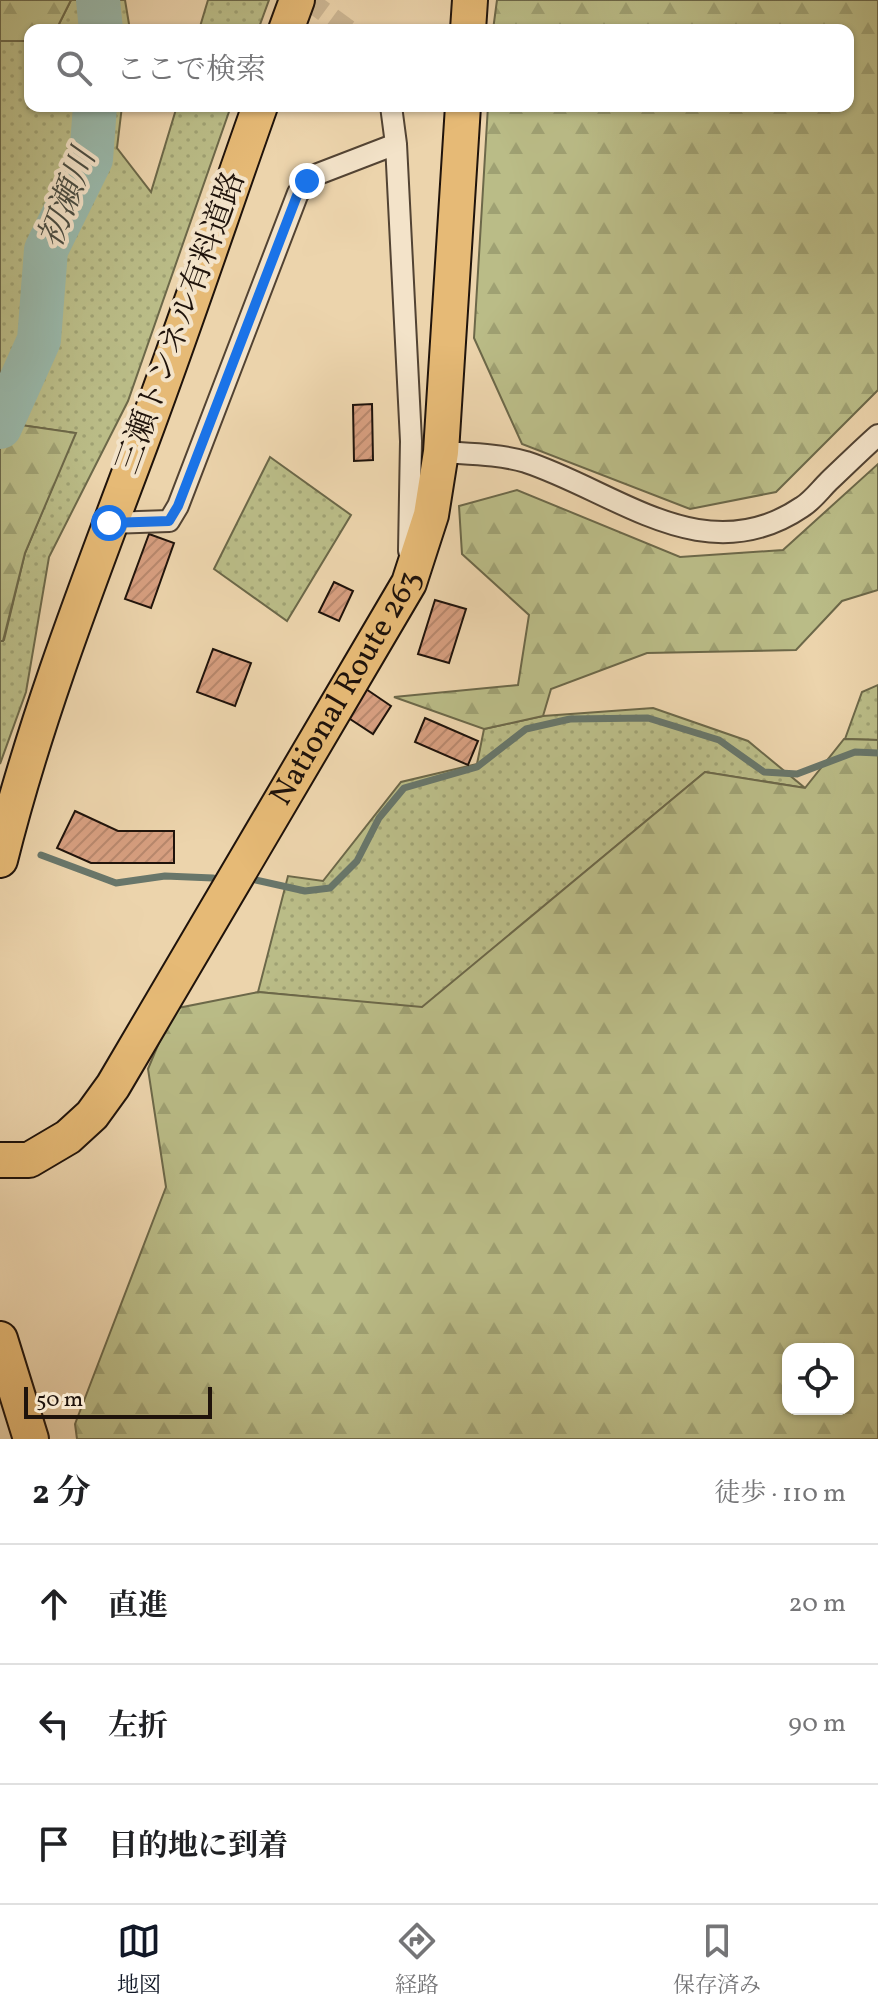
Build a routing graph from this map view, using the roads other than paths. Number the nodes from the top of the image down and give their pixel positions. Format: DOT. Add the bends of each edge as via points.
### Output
graph roads {
  1 [pos="297,0"];
  2 [pos="470,0"];
  3 [pos="288,24"];
  4 [pos="468,24"];
  5 [pos="258,112"];
  6 [pos="392,112"];
  7 [pos="463,112"];
  8 [pos="396,144"];
  9 [pos="878,435"];
  10 [pos="441,452"];
  11 [pos="109,523"];
  12 [pos="409,583"];
  13 [pos="0,860"];
  14 [pos="0,1160"];
  15 [pos="0,1339"];
  16 [pos="31,1439"];
  1 -- 3 [label="highway"];
  2 -- 4 [label="highway"];
  5 -- 11 [label="highway, 三瀬トンネル有料道路"];
  6 -- 8 [label="street"];
  7 -- 10 [label="highway, National Route 263"];
  8 -- 11 [label="street" via="307,181 178,506 169,521"];
  8 -- 12 [label="street" via="411,441"];
  9 -- 10 [label="street" via="803,507 761,527 733,533 695,531 654,519 526,462"];
  10 -- 12 [label="highway, National Route 263" via="431,515"];
  11 -- 13 [label="highway, 三瀬トンネル有料道路" via="16,795"];
  12 -- 14 [label="highway, National Route 263" via="113,1086 68,1137 29,1160"];
  15 -- 16 [label="highway"];
}
